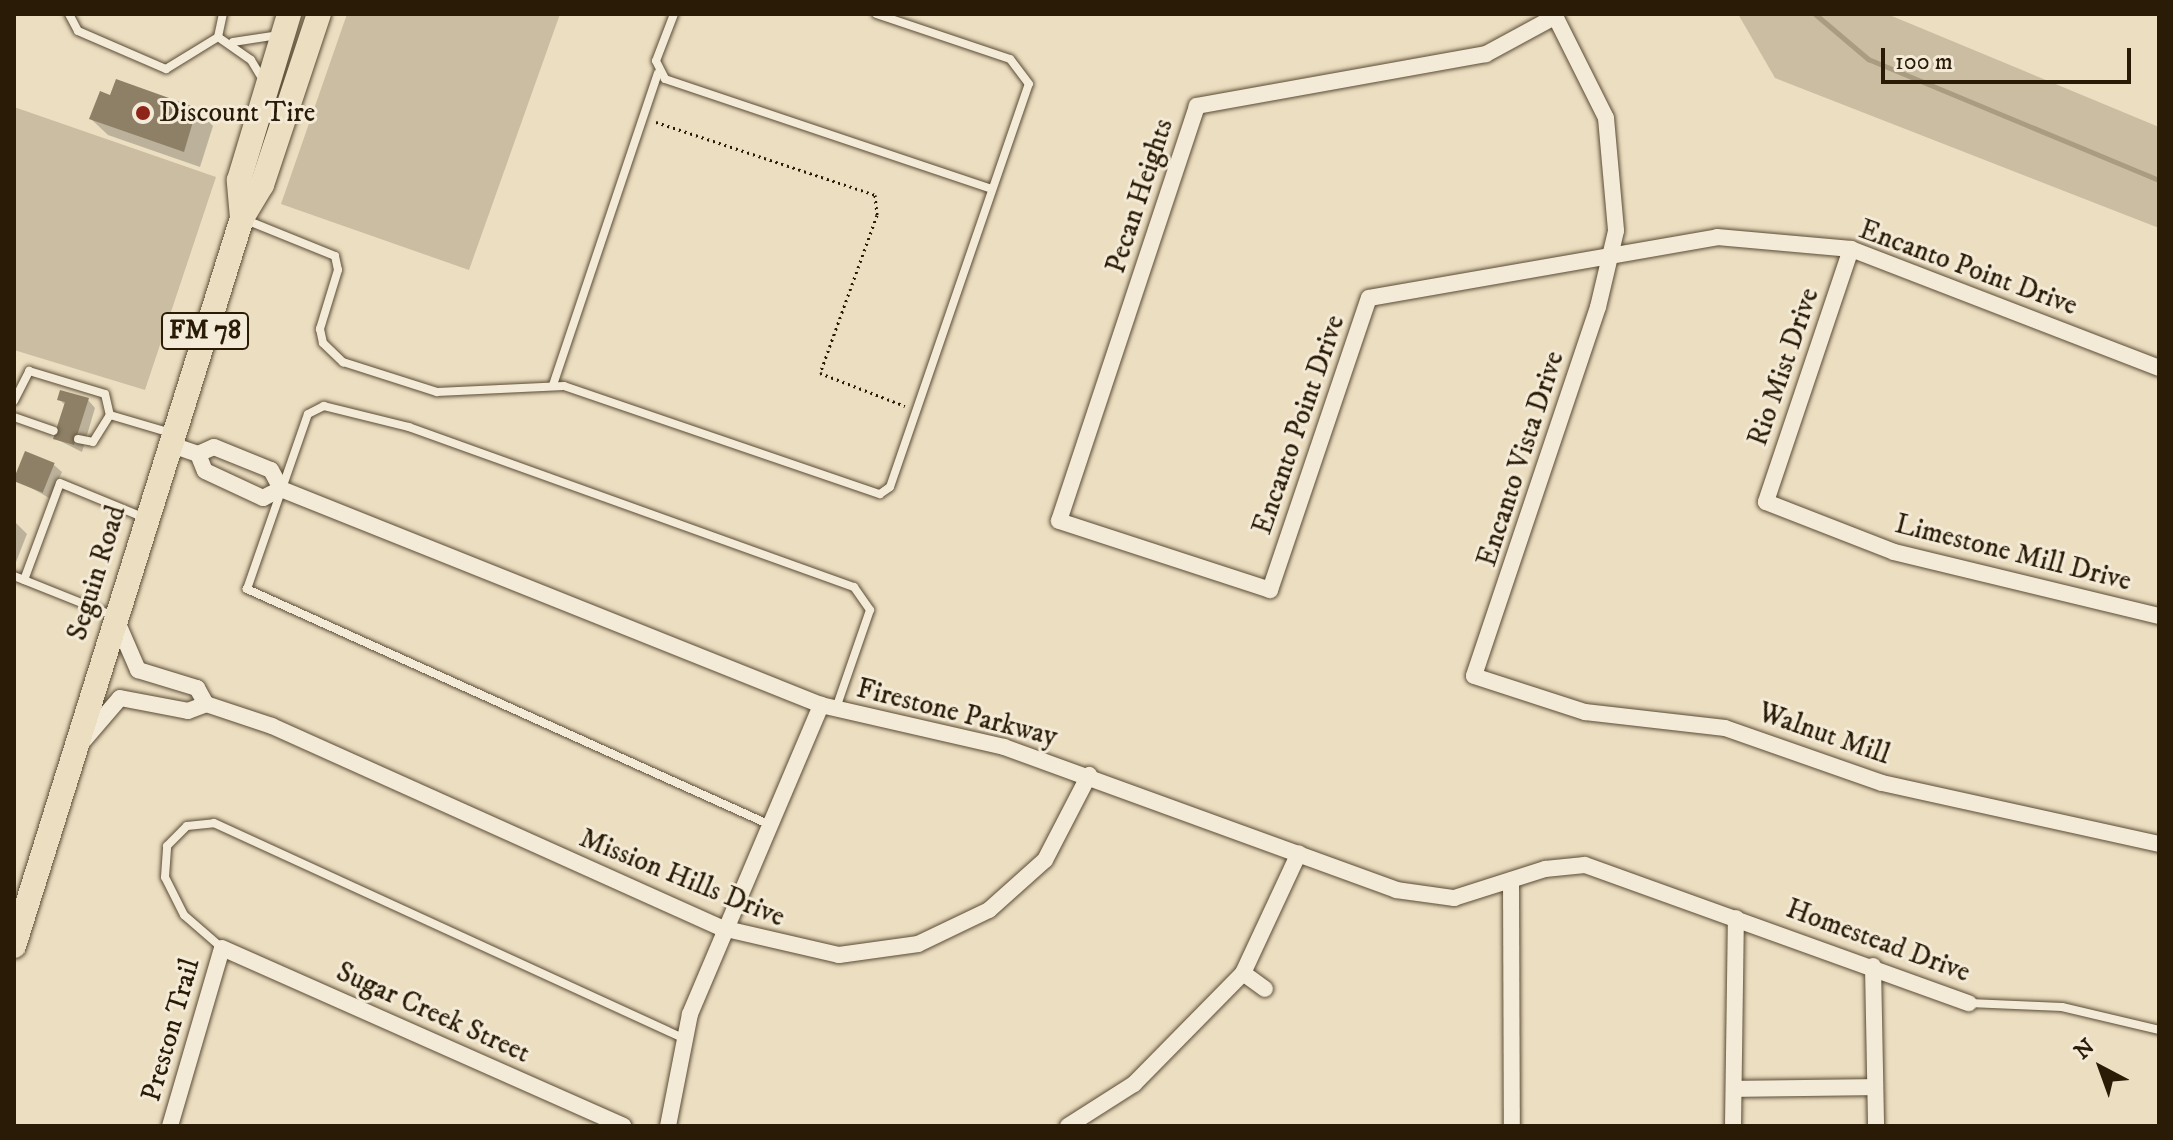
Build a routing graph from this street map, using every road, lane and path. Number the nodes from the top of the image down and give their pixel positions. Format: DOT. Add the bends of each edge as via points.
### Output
graph roads {
  1 [pos="69,14"];
  2 [pos="223,14"];
  3 [pos="319,14"];
  4 [pos="674,14"];
  5 [pos="876,14"];
  6 [pos="1555,15"];
  7 [pos="286,24"];
  8 [pos="218,37"];
  9 [pos="233,42"];
  10 [pos="658,73"];
  11 [pos="267,87"];
  12 [pos="643,118"];
  13 [pos="991,189"];
  14 [pos="242,218"];
  15 [pos="1851,249"];
  16 [pos="1612,257"];
  17 [pos="2159,368"];
  18 [pos="553,385"];
  19 [pos="14,401"];
  20 [pos="916,410"];
  21 [pos="110,415"];
  22 [pos="14,417"];
  23 [pos="54,431"];
  24 [pos="170,438"];
  25 [pos="78,439"];
  26 [pos="198,454"];
  27 [pos="281,489"];
  28 [pos="1766,502"];
  29 [pos="146,518"];
  30 [pos="1059,521"];
  31 [pos="14,576"];
  32 [pos="24,580"];
  33 [pos="2159,616"];
  34 [pos="115,617"];
  35 [pos="1474,676"];
  36 [pos="206,704"];
  37 [pos="828,707"];
  38 [pos="73,755"];
  39 [pos="1089,775"];
  40 [pos="768,824"];
  41 [pos="2159,844"];
  42 [pos="1299,853"];
  43 [pos="1631,881"];
  44 [pos="1511,882"];
  45 [pos="1736,918"];
  46 [pos="722,928"];
  47 [pos="14,946"];
  48 [pos="222,948"];
  49 [pos="1873,966"];
  50 [pos="1243,973"];
  51 [pos="1265,989"];
  52 [pos="1969,1003"];
  53 [pos="2159,1030"];
  54 [pos="683,1038"];
  55 [pos="1875,1087"];
  56 [pos="1734,1089"];
  57 [pos="170,1126"];
  58 [pos="623,1126"];
  59 [pos="668,1126"];
  60 [pos="1068,1126"];
  61 [pos="1512,1126"];
  62 [pos="1733,1126"];
  63 [pos="1876,1126"];
  1 -- 8 [label="lane" via="78,31 166,69"];
  2 -- 8 [label="lane"];
  3 -- 14 [label="main road, Seguin Road / FM 78" via="262,185"];
  4 -- 10 [label="lane"];
  5 -- 13 [label="lane" via="1023,68 1029,95"];
  6 -- 16 [label="street" via="1606,118 1617,187"];
  6 -- 30 [label="street, Pecan Heights" via="1486,54 1197,106"];
  7 -- 9 [label="lane"];
  7 -- 11 [label="main road, Seguin Road / FM 78"];
  8 -- 9 [label="lane"];
  9 -- 11 [label="lane"];
  10 -- 12 [label="lane"];
  10 -- 13 [label="lane"];
  11 -- 14 [label="main road, Seguin Road / FM 78" via="239,180"];
  12 -- 18 [label="lane"];
  12 -- 20 [label="path" via="875,195 877,215 820,373"];
  13 -- 20 [label="lane"];
  14 -- 18 [label="lane" via="335,256 338,270 320,329 323,343 343,362 437,392"];
  14 -- 24 [label="main road, Seguin Road / FM 78"];
  15 -- 16 [label="street, Encanto Point Drive" via="1717,237"];
  15 -- 17 [label="street, Encanto Point Drive"];
  15 -- 28 [label="street, Rio Mist Drive"];
  16 -- 30 [label="street, Encanto Point Drive" via="1369,298 1270,590"];
  16 -- 35 [label="street, Encanto Vista Drive"];
  18 -- 20 [label="lane" via="868,494 890,487"];
  19 -- 21 [label="lane" via="29,371 105,394"];
  21 -- 24 [label="lane"];
  21 -- 25 [label="lane" via="93,442"];
  22 -- 23 [label="lane"];
  24 -- 26 [label="street, Firestone Parkway"];
  24 -- 29 [label="main road, Seguin Road / FM 78"];
  26 -- 27 [label="street, Firestone Parkway" via="214,447 271,470"];
  26 -- 27 [label="street, Firestone Parkway" via="205,471 263,498"];
  27 -- 37 [label="street, Firestone Parkway"];
  27 -- 37 [label="lane" via="301,426 324,406 409,427 854,587 870,610"];
  27 -- 40 [label="lane" via="247,589"];
  28 -- 33 [label="street, Limestone Mill Drive" via="1894,552"];
  29 -- 32 [label="lane" via="60,483"];
  29 -- 34 [label="main road, Seguin Road / FM 78"];
  31 -- 32 [label="lane"];
  32 -- 34 [label="lane"];
  34 -- 36 [label="street, Mission Hills Drive" via="138,670 197,688"];
  34 -- 38 [label="main road, Seguin Road / FM 78"];
  35 -- 41 [label="street, Walnut Mill" via="1585,712 1725,728 1882,783"];
  36 -- 38 [label="street, Mission Hills Drive" via="188,711 120,698"];
  36 -- 46 [label="street, Mission Hills Drive" via="272,726"];
  37 -- 39 [label="street, Firestone Parkway" via="1004,747"];
  37 -- 40 [label="street"];
  38 -- 47 [label="main road, Seguin Road / FM 78"];
  39 -- 42 [label="street, Firestone Parkway"];
  39 -- 46 [label="street, Mission Hills Drive" via="1045,860 989,910 943,935 892,950 839,955"];
  40 -- 46 [label="street"];
  42 -- 44 [label="street, Firestone Parkway" via="1425,897 1469,896"];
  42 -- 50 [label="street"];
  43 -- 44 [label="street, Firestone Parkway" via="1585,865"];
  43 -- 45 [label="street, Homestead Drive"];
  44 -- 61 [label="street"];
  45 -- 49 [label="street, Homestead Drive"];
  45 -- 56 [label="street"];
  46 -- 54 [label="street"];
  48 -- 54 [label="lane" via="184,915 165,877 167,846 187,826 214,823"];
  48 -- 57 [label="street, Preston Trail"];
  48 -- 58 [label="street, Sugar Creek Street"];
  49 -- 52 [label="street, Homestead Drive"];
  49 -- 55 [label="street"];
  50 -- 51 [label="street"];
  50 -- 60 [label="street" via="1134,1084"];
  52 -- 53 [label="lane, Homestead Drive" via="2062,1007"];
  54 -- 59 [label="street"];
  55 -- 56 [label="street"];
  55 -- 63 [label="street"];
  56 -- 62 [label="street"];
}
